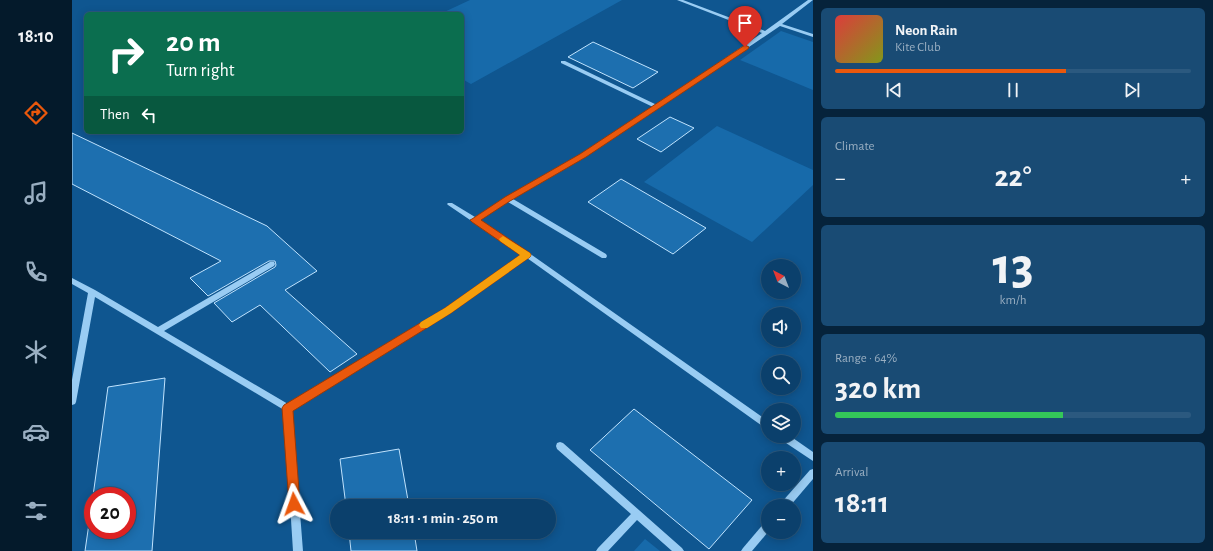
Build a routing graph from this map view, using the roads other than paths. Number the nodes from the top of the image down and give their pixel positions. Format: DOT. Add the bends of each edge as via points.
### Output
graph roads {
  1 [pos="679,0"];
  2 [pos="811,0"];
  3 [pos="779,24"];
  4 [pos="765,34"];
  5 [pos="813,36"];
  6 [pos="562,62"];
  7 [pos="657,107"];
  8 [pos="508,199"];
  9 [pos="450,204"];
  10 [pos="475,220"];
  11 [pos="527,255"];
  12 [pos="604,256"];
  13 [pos="272,264"];
  14 [pos="72,281"];
  15 [pos="92,292"];
  16 [pos="158,331"];
  17 [pos="72,402"];
  18 [pos="288,408"];
  19 [pos="761,421"];
  20 [pos="793,443"];
  21 [pos="560,446"];
  22 [pos="813,458"];
  23 [pos="813,473"];
  24 [pos="790,499"];
  25 [pos="637,514"];
  26 [pos="761,533"];
  27 [pos="298,551"];
  28 [pos="601,551"];
  29 [pos="679,551"];
  30 [pos="746,551"];
  1 -- 4 [label="lane"];
  2 -- 3 [label="lane"];
  3 -- 4 [label="lane"];
  3 -- 5 [label="lane"];
  4 -- 7 [label="lane"];
  6 -- 7 [label="lane"];
  7 -- 8 [label="lane" via="583,156"];
  8 -- 10 [label="lane"];
  8 -- 12 [label="lane"];
  9 -- 10 [label="lane"];
  10 -- 11 [label="lane"];
  11 -- 18 [label="lane" via="448,310"];
  11 -- 19 [label="lane"];
  13 -- 16 [label="lane"];
  14 -- 15 [label="lane"];
  15 -- 16 [label="lane"];
  15 -- 17 [label="lane"];
  16 -- 18 [label="lane"];
  18 -- 27 [label="lane"];
  20 -- 22 [label="lane"];
  21 -- 25 [label="lane"];
  23 -- 24 [label="lane"];
  25 -- 28 [label="lane"];
  25 -- 29 [label="lane"];
  26 -- 30 [label="lane"];
}
